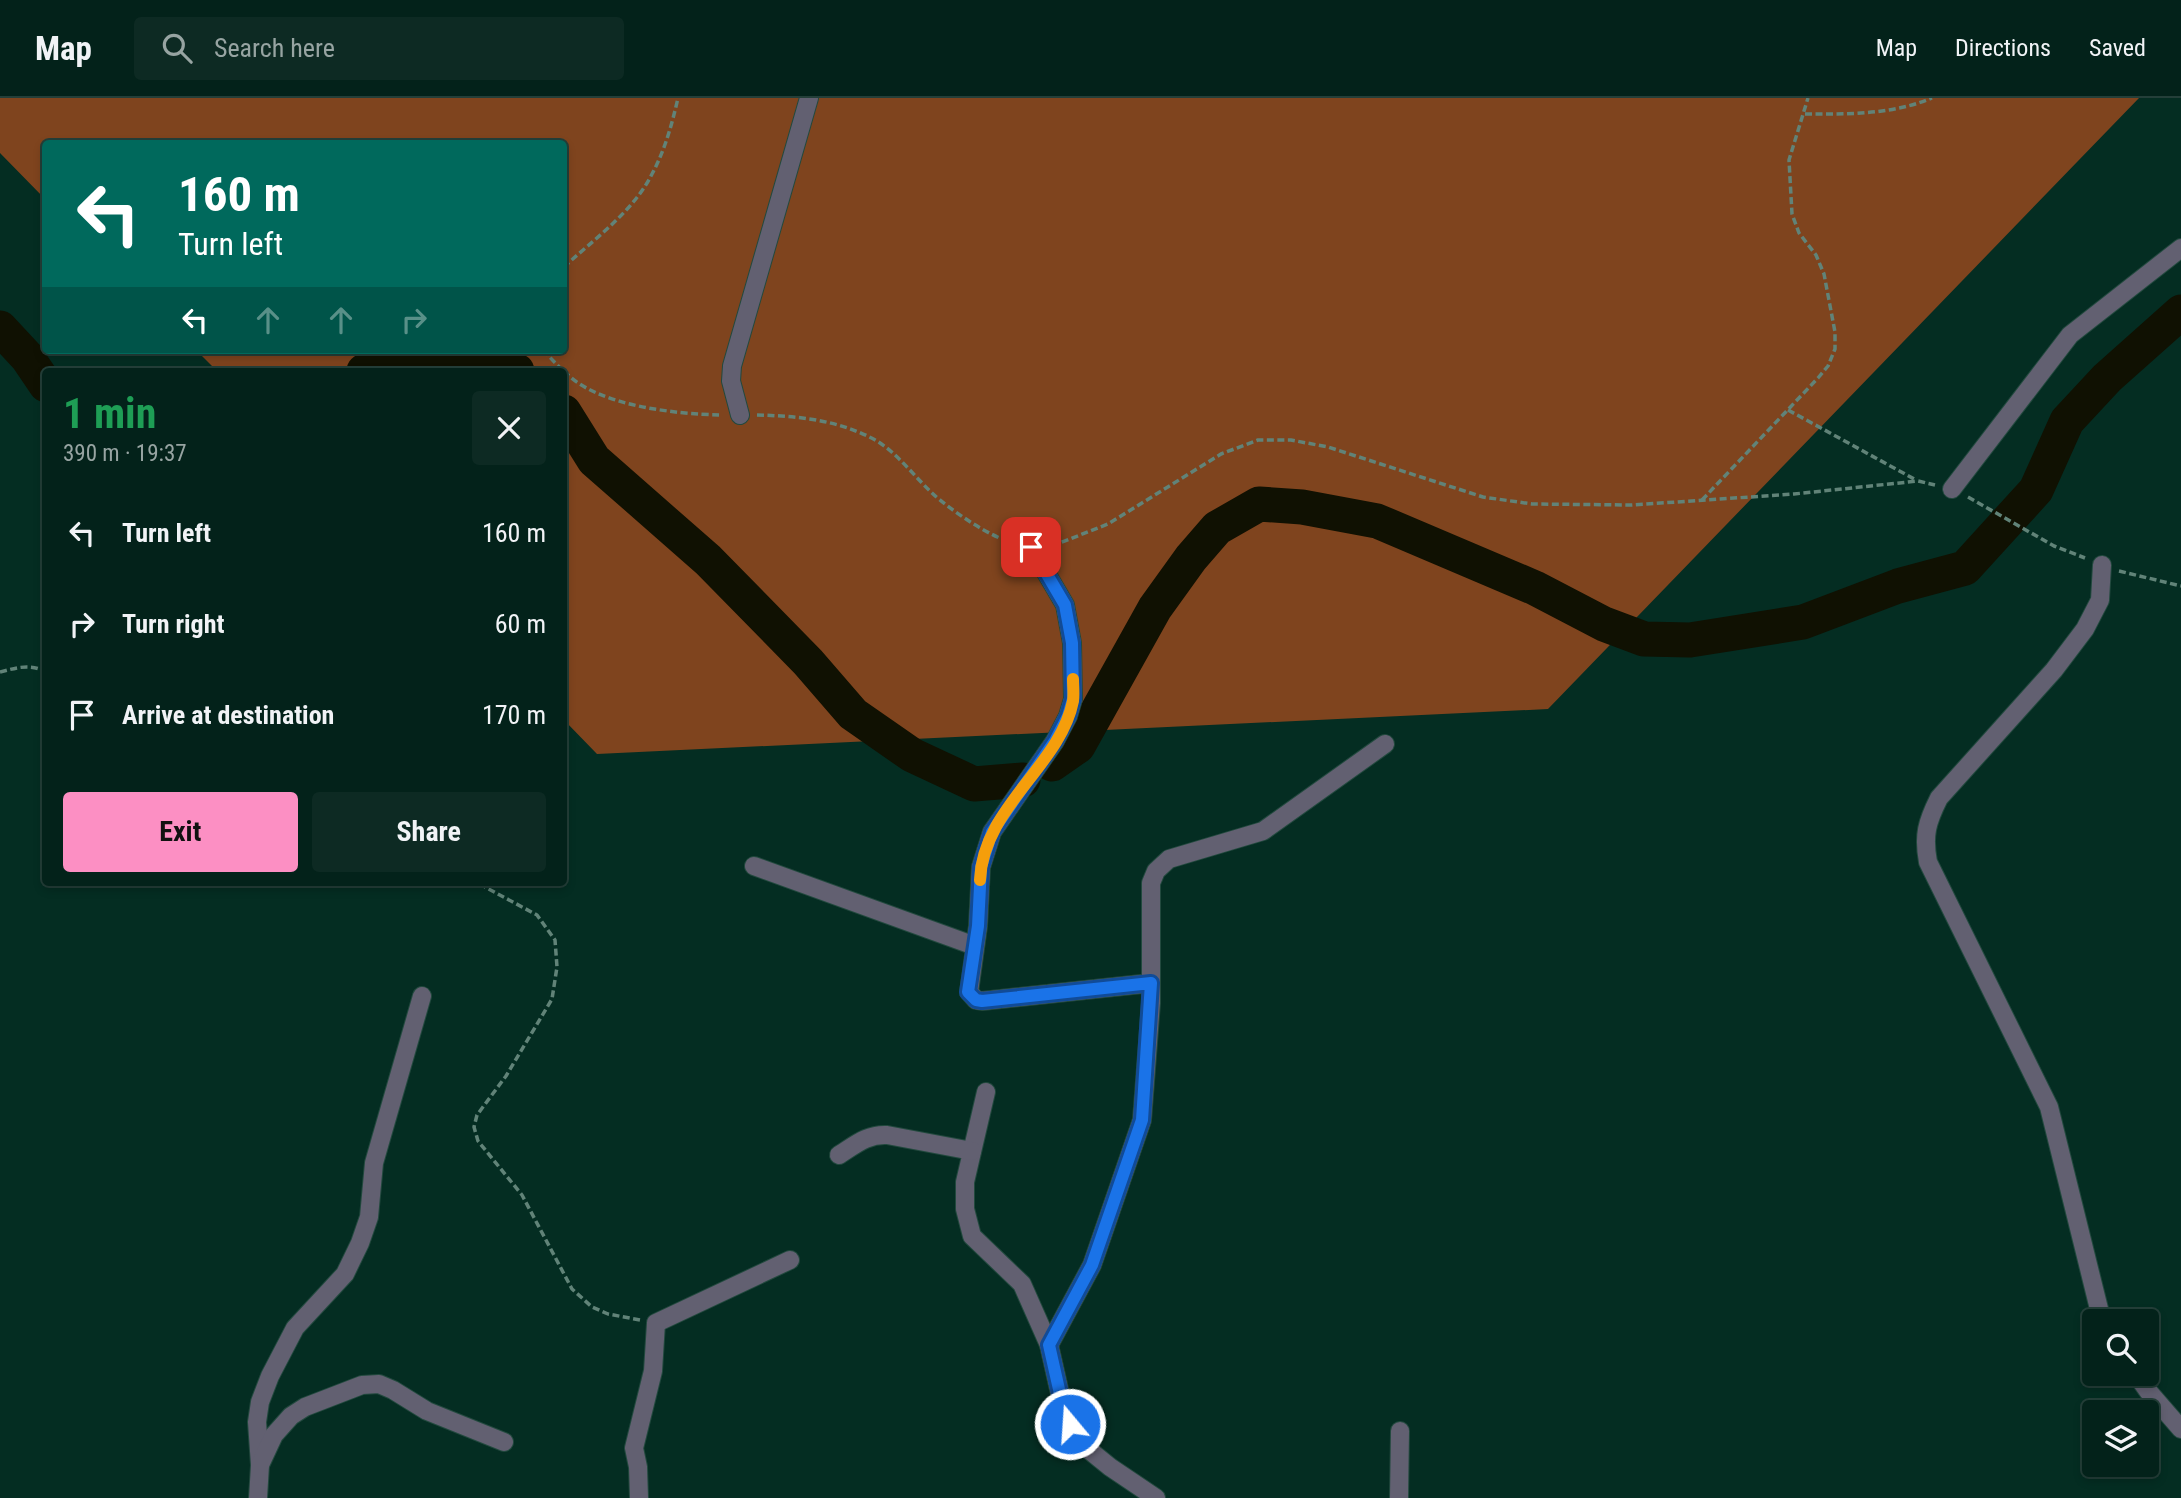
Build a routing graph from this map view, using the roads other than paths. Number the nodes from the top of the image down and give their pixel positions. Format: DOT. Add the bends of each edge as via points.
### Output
graph roads {
  1 [pos="809,98"];
  2 [pos="2181,248"];
  3 [pos="740,415"];
  4 [pos="1952,489"];
  5 [pos="1031,547"];
  6 [pos="2102,565"];
  7 [pos="1385,744"];
  8 [pos="754,866"];
  9 [pos="975,946"];
  10 [pos="1151,983"];
  11 [pos="422,996"];
  12 [pos="986,1092"];
  13 [pos="972,1151"];
  14 [pos="839,1156"];
  15 [pos="790,1260"];
  16 [pos="2099,1309"];
  17 [pos="1049,1345"];
  18 [pos="2146,1386"];
  19 [pos="2181,1429"];
  20 [pos="1400,1431"];
  21 [pos="504,1443"];
  22 [pos="260,1465"];
  23 [pos="258,1498"];
  24 [pos="639,1498"];
  25 [pos="1156,1498"];
  26 [pos="1399,1498"];
  1 -- 3 [label="street" via="732,366"];
  2 -- 4 [label="street" via="2070,334"];
  5 -- 9 [label="street" via="1065,605 1072,643 1073,699 1055,741 992,832 981,867"];
  6 -- 16 [label="street" via="2100,600 2085,629 1939,798 1928,818 1924,841 1927,862 2049,1107"];
  7 -- 10 [label="street" via="1263,831 1169,859 1156,870 1151,883"];
  8 -- 9 [label="street"];
  9 -- 10 [label="street" via="968,992 976,1000"];
  10 -- 17 [label="street" via="1142,1120 1092,1265"];
  11 -- 22 [label="street" via="374,1163 369,1217 345,1274 295,1328 270,1376 257,1422"];
  12 -- 13 [label="street"];
  13 -- 14 [label="street" via="874,1134"];
  13 -- 17 [label="street" via="965,1209 972,1236 1022,1284"];
  15 -- 24 [label="street" via="656,1323 653,1371 634,1448"];
  17 -- 25 [label="street" via="1063,1407 1078,1441"];
  18 -- 19 [label="street"];
  20 -- 26 [label="street"];
  21 -- 22 [label="street" via="427,1411 379,1384 362,1385 291,1416 274,1435"];
  22 -- 23 [label="street"];
}
